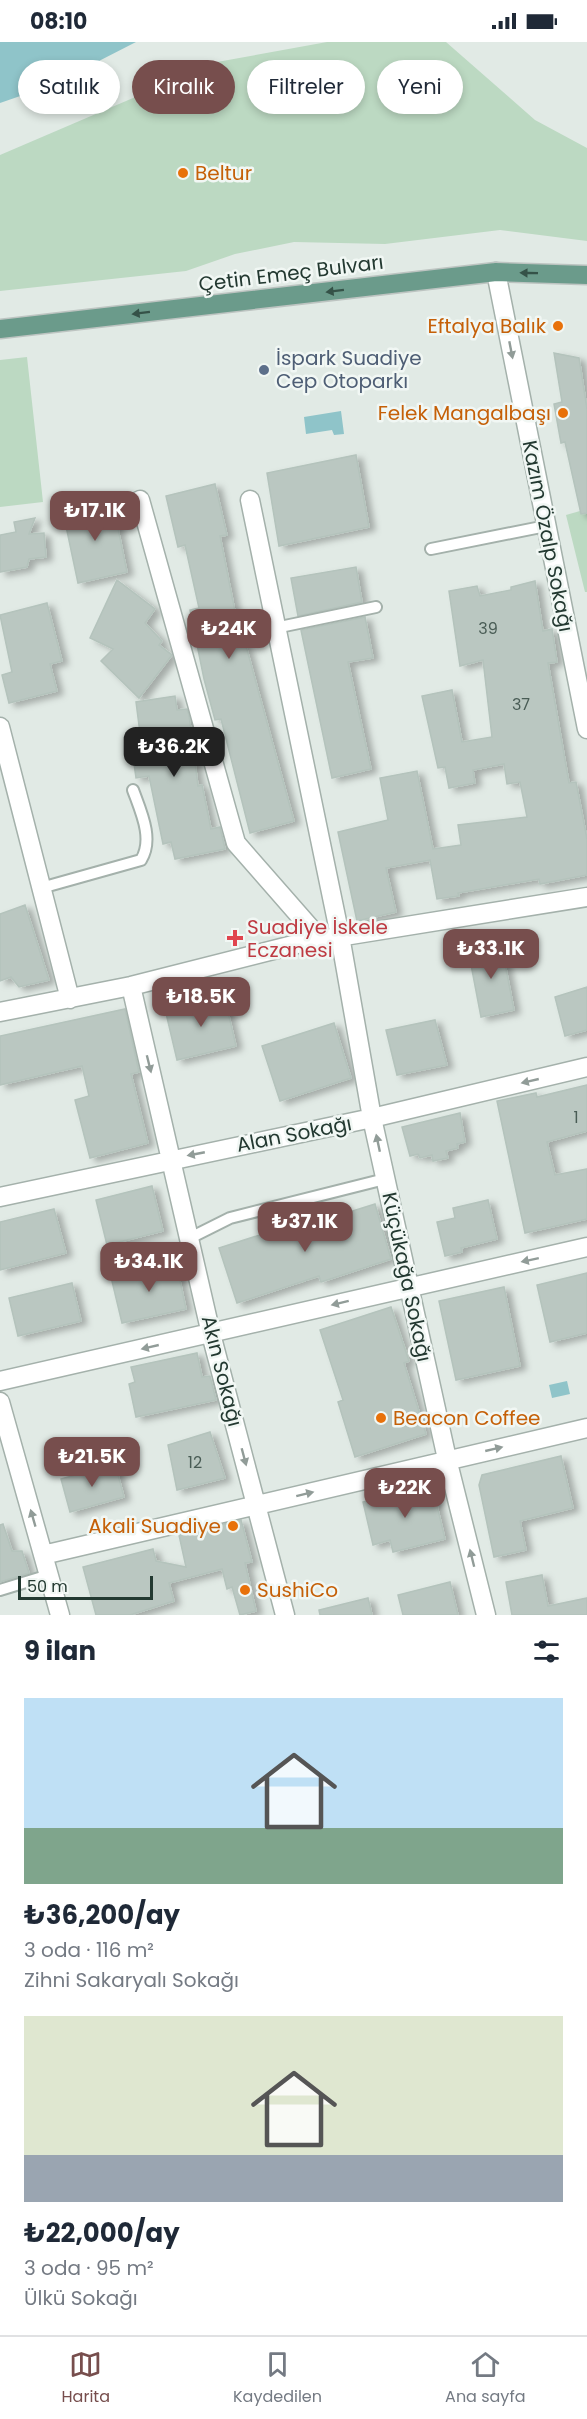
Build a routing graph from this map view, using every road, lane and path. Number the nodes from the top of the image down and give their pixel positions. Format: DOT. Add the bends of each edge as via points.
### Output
graph roads {
  1 [pos="496,272"];
  2 [pos="587,275"];
  3 [pos="0,329"];
  4 [pos="140,500"];
  5 [pos="250,500"];
  6 [pos="546,526"];
  7 [pos="431,549"];
  8 [pos="376,607"];
  9 [pos="275,628"];
  10 [pos="583,685"];
  11 [pos="0,727"];
  12 [pos="587,729"];
  13 [pos="133,790"];
  14 [pos="41,888"];
  15 [pos="587,897"];
  16 [pos="340,936"];
  17 [pos="320,939"];
  18 [pos="131,986"];
  19 [pos="70,999"];
  20 [pos="0,1012"];
  21 [pos="587,1068"];
  22 [pos="372,1118"];
  23 [pos="172,1159"];
  24 [pos="385,1179"];
  25 [pos="0,1197"];
  26 [pos="190,1238"];
  27 [pos="587,1247"];
  28 [pos="408,1286"];
  29 [pos="211,1334"];
  30 [pos="0,1381"];
  31 [pos="0,1402"];
  32 [pos="587,1428"];
  33 [pos="447,1459"];
  34 [pos="257,1506"];
  35 [pos="43,1555"];
  36 [pos="49,1575"];
  37 [pos="0,1590"];
  38 [pos="60,1615"];
  39 [pos="285,1615"];
  40 [pos="486,1615"];
  2 -- 1 [label="main road, Çetin Emeç Bulvarı, one-way"];
  1 -- 3 [label="main road, Çetin Emeç Bulvarı, one-way"];
  1 -- 6 [label="street, Kazım Özalp Sokağı, one-way"];
  4 -- 17 [label="street" via="236,843"];
  5 -- 9 [label="street, Küçükağa Sokağı"];
  6 -- 7 [label="lane"];
  6 -- 10 [label="street, Kazım Özalp Sokağı"];
  8 -- 9 [label="lane"];
  9 -- 16 [label="street, Küçükağa Sokağı"];
  10 -- 12 [label="street, Kazım Özalp Sokağı"];
  11 -- 14 [label="street"];
  13 -- 14 [label="lane" via="148,840 141,860"];
  14 -- 19 [label="street"];
  15 -- 16 [label="street"];
  16 -- 17 [label="street"];
  16 -- 22 [label="street, Küçükağa Sokağı"];
  17 -- 18 [label="street"];
  18 -- 19 [label="street"];
  18 -- 23 [label="street, Akın Sokağı, one-way"];
  19 -- 20 [label="street"];
  21 -- 22 [label="street, Alan Sokağı, one-way"];
  22 -- 23 [label="street, Alan Sokağı, one-way"];
  24 -- 22 [label="street, Küçükağa Sokağı, one-way"];
  23 -- 25 [label="street, Alan Sokağı"];
  23 -- 26 [label="street, Akın Sokağı"];
  24 -- 26 [label="lane" via="230,1218"];
  24 -- 28 [label="street, Küçükağa Sokağı"];
  26 -- 29 [label="street, Akın Sokağı"];
  27 -- 28 [label="street, one-way"];
  28 -- 29 [label="street, one-way"];
  28 -- 33 [label="street, Küçükağa Sokağı"];
  29 -- 30 [label="street, one-way"];
  29 -- 34 [label="street, Akın Sokağı, one-way"];
  35 -- 31 [label="street, one-way"];
  33 -- 32 [label="street, one-way"];
  34 -- 33 [label="street, one-way"];
  40 -- 33 [label="street, Küçükağa Sokağı, one-way"];
  34 -- 35 [label="street"];
  34 -- 39 [label="street, Akın Sokağı"];
  35 -- 36 [label="street"];
  36 -- 37 [label="lane"];
  36 -- 38 [label="street"];
}
